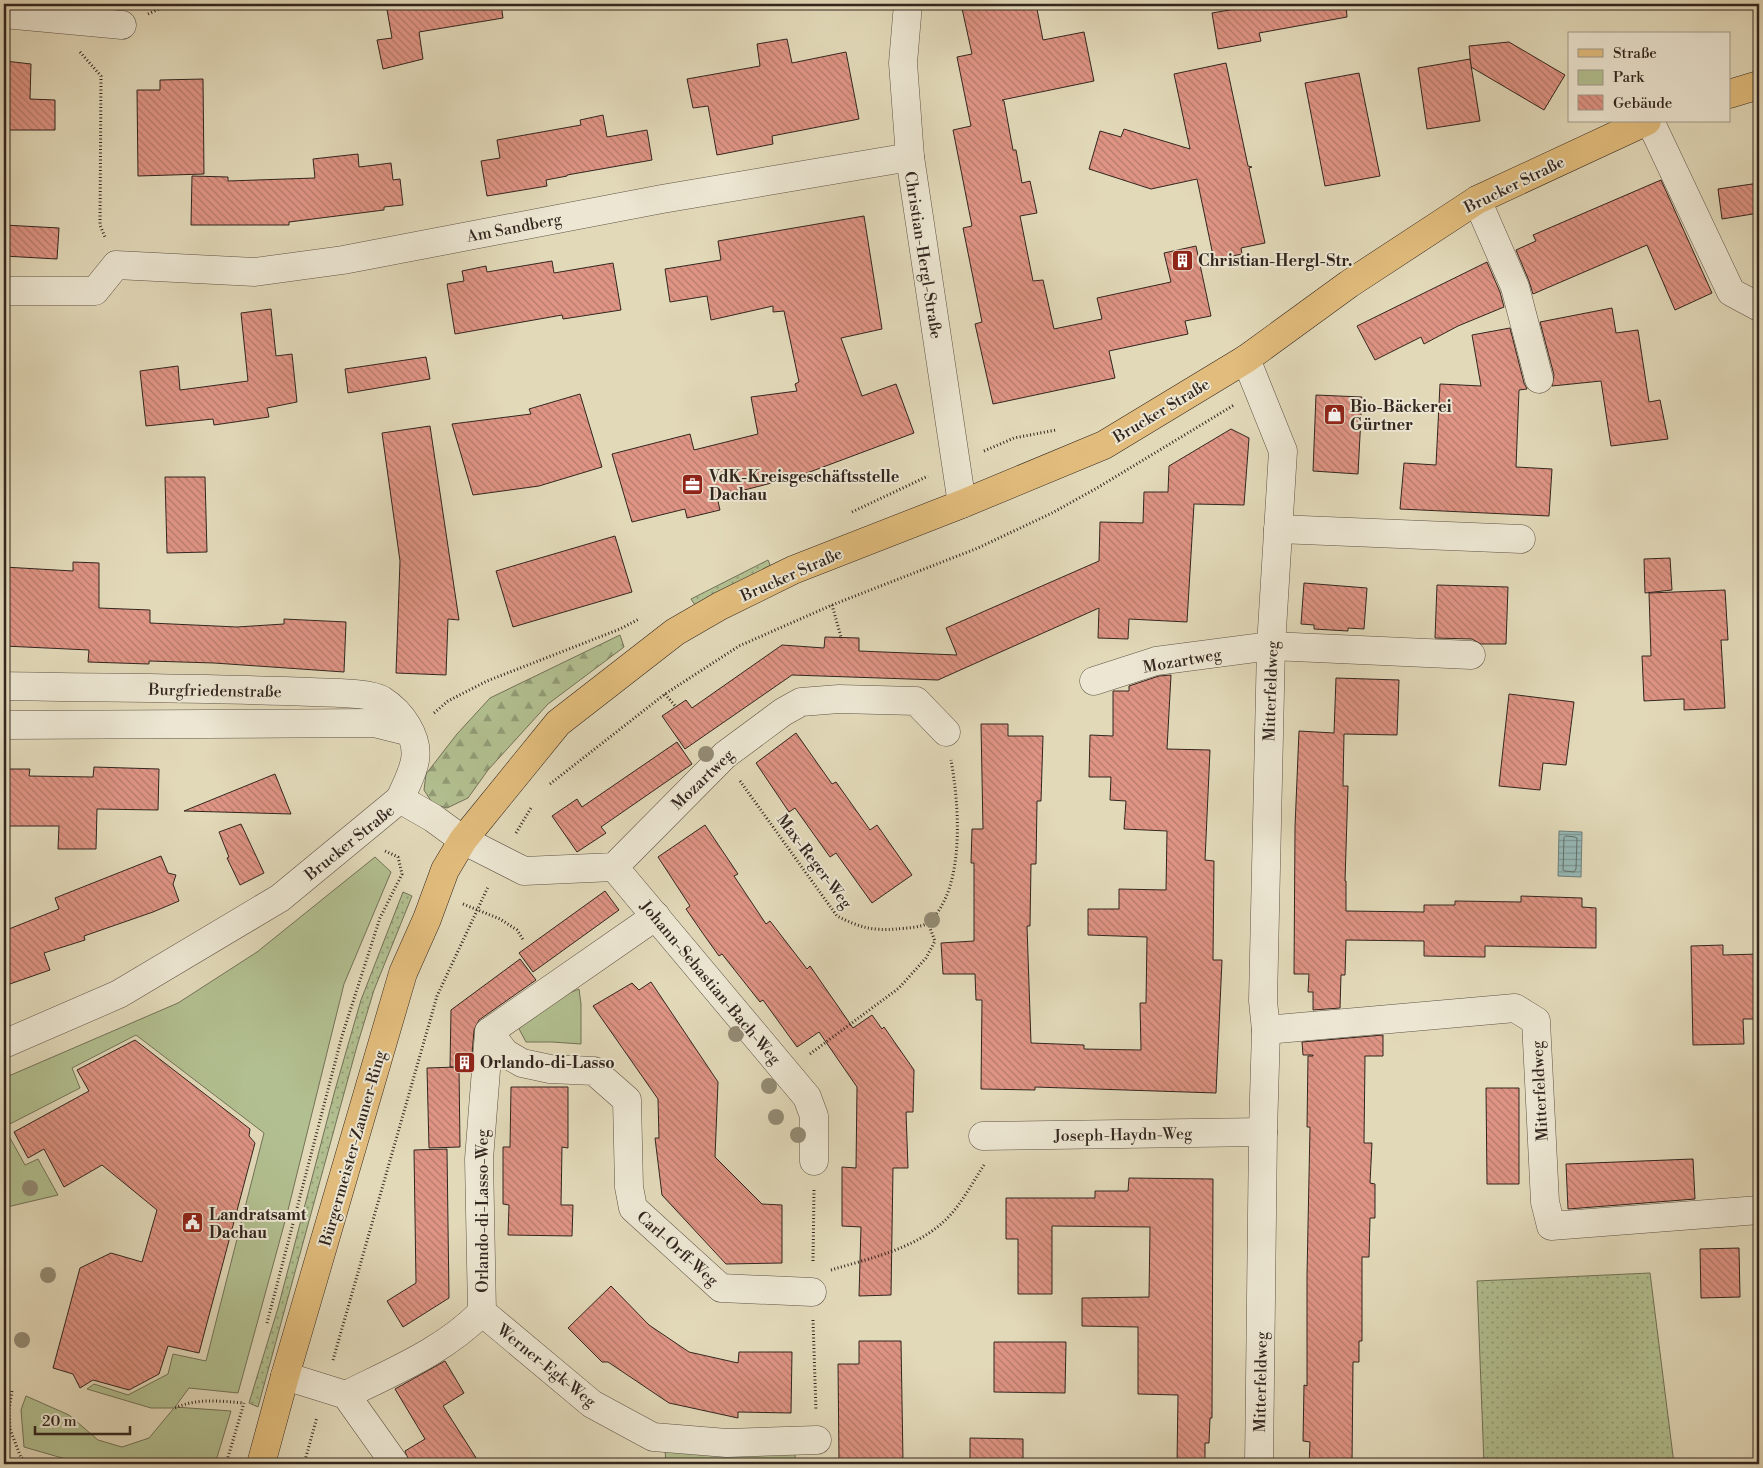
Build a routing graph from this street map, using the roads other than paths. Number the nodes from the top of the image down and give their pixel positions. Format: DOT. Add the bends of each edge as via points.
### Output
graph roads {
  1 [pos="908,4"];
  2 [pos="4,14"];
  3 [pos="122,25"];
  4 [pos="1759,85"];
  5 [pos="1730,94"];
  6 [pos="1647,122"];
  7 [pos="1649,122"];
  8 [pos="910,157"];
  9 [pos="1477,200"];
  10 [pos="4,291"];
  11 [pos="1759,308"];
  12 [pos="1246,359"];
  13 [pos="1539,379"];
  14 [pos="962,504"];
  15 [pos="1278,529"];
  16 [pos="1521,539"];
  17 [pos="1271,646"];
  18 [pos="1471,655"];
  19 [pos="1094,681"];
  20 [pos="4,686"];
  21 [pos="4,725"];
  22 [pos="410,732"];
  23 [pos="946,732"];
  24 [pos="400,799"];
  25 [pos="463,840"];
  26 [pos="614,867"];
  27 [pos="656,916"];
  28 [pos="1266,1030"];
  29 [pos="490,1032"];
  30 [pos="4,1044"];
  31 [pos="1263,1132"];
  32 [pos="983,1136"];
  33 [pos="814,1161"];
  34 [pos="1759,1210"];
  35 [pos="812,1292"];
  36 [pos="482,1312"];
  37 [pos="285,1376"];
  38 [pos="346,1395"];
  39 [pos="817,1440"];
  40 [pos="261,1464"];
  41 [pos="395,1464"];
  42 [pos="1259,1464"];
  1 -- 8 [label="street, Christian-Hergl-Straße" via="903,63"];
  2 -- 3 [label="street"];
  4 -- 5 [label="main road"];
  6 -- 9 [label="main road, Brucker Straße"];
  7 -- 11 [label="street, Brucker Straße" via="1731,292"];
  8 -- 10 [label="street, Am Sandberg" via="662,199 333,261 255,272 116,265 95,291"];
  8 -- 14 [label="street, Christian-Hergl-Straße"];
  9 -- 12 [label="main road, Brucker Straße" via="1354,280"];
  9 -- 13 [label="street" via="1514,287"];
  12 -- 14 [label="main road, Brucker Straße" via="1104,444"];
  12 -- 15 [label="street, Mitterfeldweg" via="1283,451"];
  14 -- 25 [label="main road, Brucker Straße" via="793,570 675,632 558,722"];
  15 -- 16 [label="street"];
  15 -- 17 [label="street, Mitterfeldweg"];
  17 -- 18 [label="street, Mozartweg"];
  17 -- 19 [label="street, Mozartweg" via="1156,661"];
  17 -- 28 [label="street, Mitterfeldweg" via="1263,991"];
  20 -- 22 [label="street, Burgfriedenstraße" via="360,695 381,698 396,711"];
  21 -- 22 [label="street, Burgfriedenstraße" via="374,723"];
  22 -- 24 [label="street, Burgfriedenstraße" via="415,746 415,761"];
  23 -- 26 [label="street, Mozartweg" via="916,701 839,699 801,702 725,754"];
  24 -- 25 [label="street, Brucker Straße"];
  24 -- 30 [label="street, Brucker Straße" via="280,898 128,989"];
  25 -- 26 [label="street" via="524,871"];
  25 -- 37 [label="main road, Bürgermeister-Zauner-Ring" via="445,870 403,973"];
  26 -- 27 [label="street, Johann-Sebastian-Bach-Weg"];
  27 -- 29 [label="street"];
  27 -- 33 [label="street, Johann-Sebastian-Bach-Weg" via="807,1097 814,1116"];
  28 -- 31 [label="street, Mitterfeldweg"];
  28 -- 34 [label="street, Mitterfeldweg" via="1515,1008 1536,1021 1545,1202 1551,1226"];
  29 -- 35 [label="street, Carl-Orff-Weg" via="505,1053 522,1063 550,1069 594,1071 627,1100 629,1187 633,1208 721,1288"];
  29 -- 36 [label="street, Orlando-di-Lasso-Weg" via="479,1159"];
  31 -- 32 [label="street, Joseph-Haydn-Weg"];
  31 -- 42 [label="street, Mitterfeldweg"];
  36 -- 38 [label="street, Orlando-di-Lasso-Weg" via="465,1330 425,1356"];
  36 -- 39 [label="street, Werner-Egk-Weg" via="592,1404 653,1437 727,1443"];
  37 -- 38 [label="street"];
  37 -- 40 [label="main road, Bürgermeister-Zauner-Ring"];
  38 -- 41 [label="street"];
}
